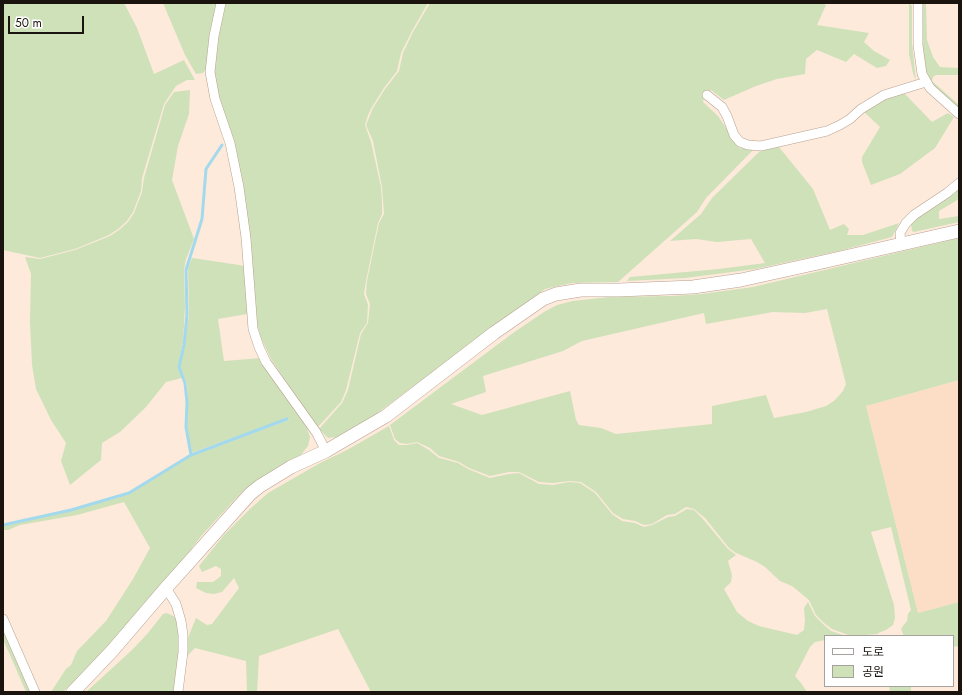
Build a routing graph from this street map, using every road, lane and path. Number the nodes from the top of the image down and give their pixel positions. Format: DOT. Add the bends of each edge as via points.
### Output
graph roads {
  1 [pos="222,3"];
  2 [pos="918,3"];
  3 [pos="926,82"];
  4 [pos="707,95"];
  5 [pos="959,114"];
  6 [pos="959,182"];
  7 [pos="959,231"];
  8 [pos="901,244"];
  9 [pos="326,451"];
  10 [pos="166,588"];
  11 [pos="3,619"];
  12 [pos="35,692"];
  13 [pos="73,692"];
  14 [pos="178,692"];
  1 -- 9 [label="street" via="214,36 210,72 215,99 230,143 239,187 253,329 266,362 316,432"];
  2 -- 3 [label="street" via="919,62"];
  3 -- 4 [label="street" via="884,95 827,131 761,146 740,142 734,135 722,107"];
  3 -- 5 [label="street"];
  6 -- 8 [label="street" via="906,223 900,233"];
  7 -- 8 [label="main road"];
  8 -- 9 [label="main road" via="818,264 693,287 581,290 556,294 527,309 386,416"];
  9 -- 10 [label="main road" via="291,467 250,494"];
  10 -- 13 [label="main road"];
  10 -- 14 [label="street" via="176,604 182,621 183,652"];
  11 -- 12 [label="street"];
}
